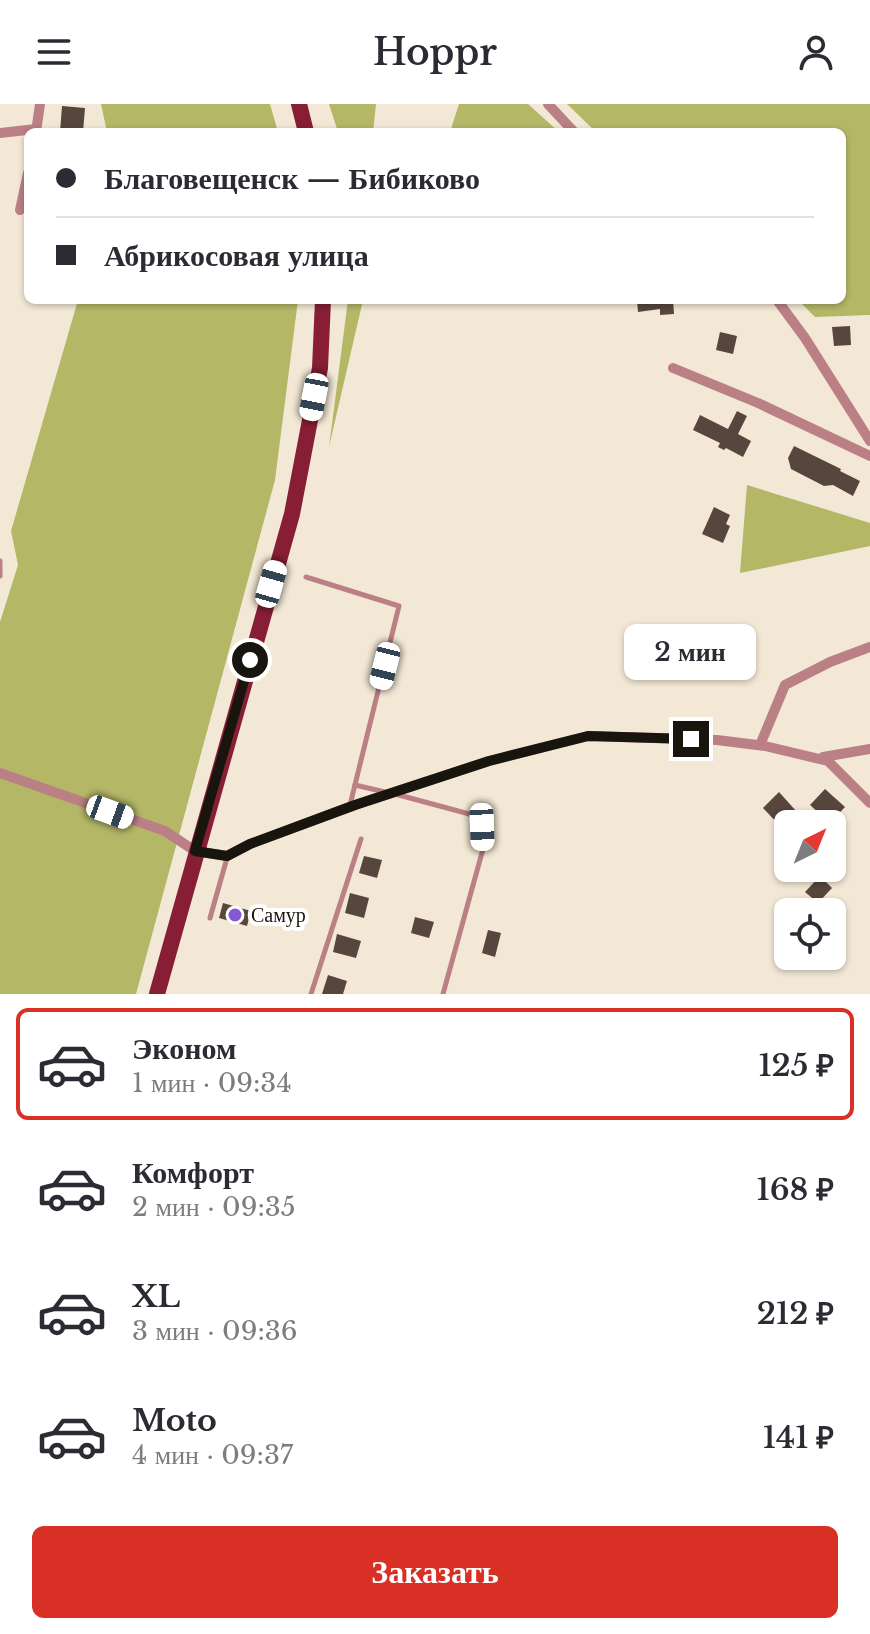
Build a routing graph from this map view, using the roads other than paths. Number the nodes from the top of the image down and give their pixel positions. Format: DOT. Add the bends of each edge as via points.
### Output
graph roads {
  1 [pos="40,104"];
  2 [pos="299,104"];
  3 [pos="548,104"];
  4 [pos="36,128"];
  5 [pos="305,128"];
  6 [pos="570,128"];
  7 [pos="24,132"];
  8 [pos="0,133"];
  9 [pos="24,192"];
  10 [pos="20,210"];
  11 [pos="323,304"];
  12 [pos="780,304"];
  13 [pos="673,368"];
  14 [pos="870,441"];
  15 [pos="870,456"];
  16 [pos="0,561"];
  17 [pos="0,576"];
  18 [pos="306,577"];
  19 [pos="870,647"];
  20 [pos="760,745"];
  21 [pos="870,749"];
  22 [pos="813,757"];
  23 [pos="0,773"];
  24 [pos="355,785"];
  25 [pos="393,793"];
  26 [pos="870,803"];
  27 [pos="349,808"];
  28 [pos="361,839"];
  29 [pos="195,851"];
  30 [pos="227,856"];
  31 [pos="210,918"];
  32 [pos="157,994"];
  33 [pos="311,994"];
  34 [pos="443,994"];
  1 -- 4 [label="street"];
  2 -- 5 [label="main road"];
  3 -- 6 [label="street"];
  7 -- 8 [label="street"];
  9 -- 10 [label="street"];
  11 -- 29 [label="main road" via="320,368 292,514"];
  12 -- 14 [label="street"];
  13 -- 15 [label="street"];
  16 -- 17 [label="lane"];
  18 -- 24 [label="lane" via="399,606"];
  19 -- 20 [label="street" via="785,685"];
  20 -- 22 [label="street"];
  20 -- 25 [label="street" via="588,736"];
  21 -- 22 [label="street"];
  22 -- 26 [label="street" via="828,761"];
  23 -- 29 [label="street" via="165,831"];
  24 -- 25 [label="lane"];
  24 -- 27 [label="lane"];
  25 -- 27 [label="street"];
  25 -- 34 [label="lane" via="473,815 482,827 483,849"];
  27 -- 30 [label="street"];
  28 -- 33 [label="lane"];
  29 -- 30 [label="street"];
  29 -- 32 [label="main road"];
  30 -- 31 [label="lane"];
}
